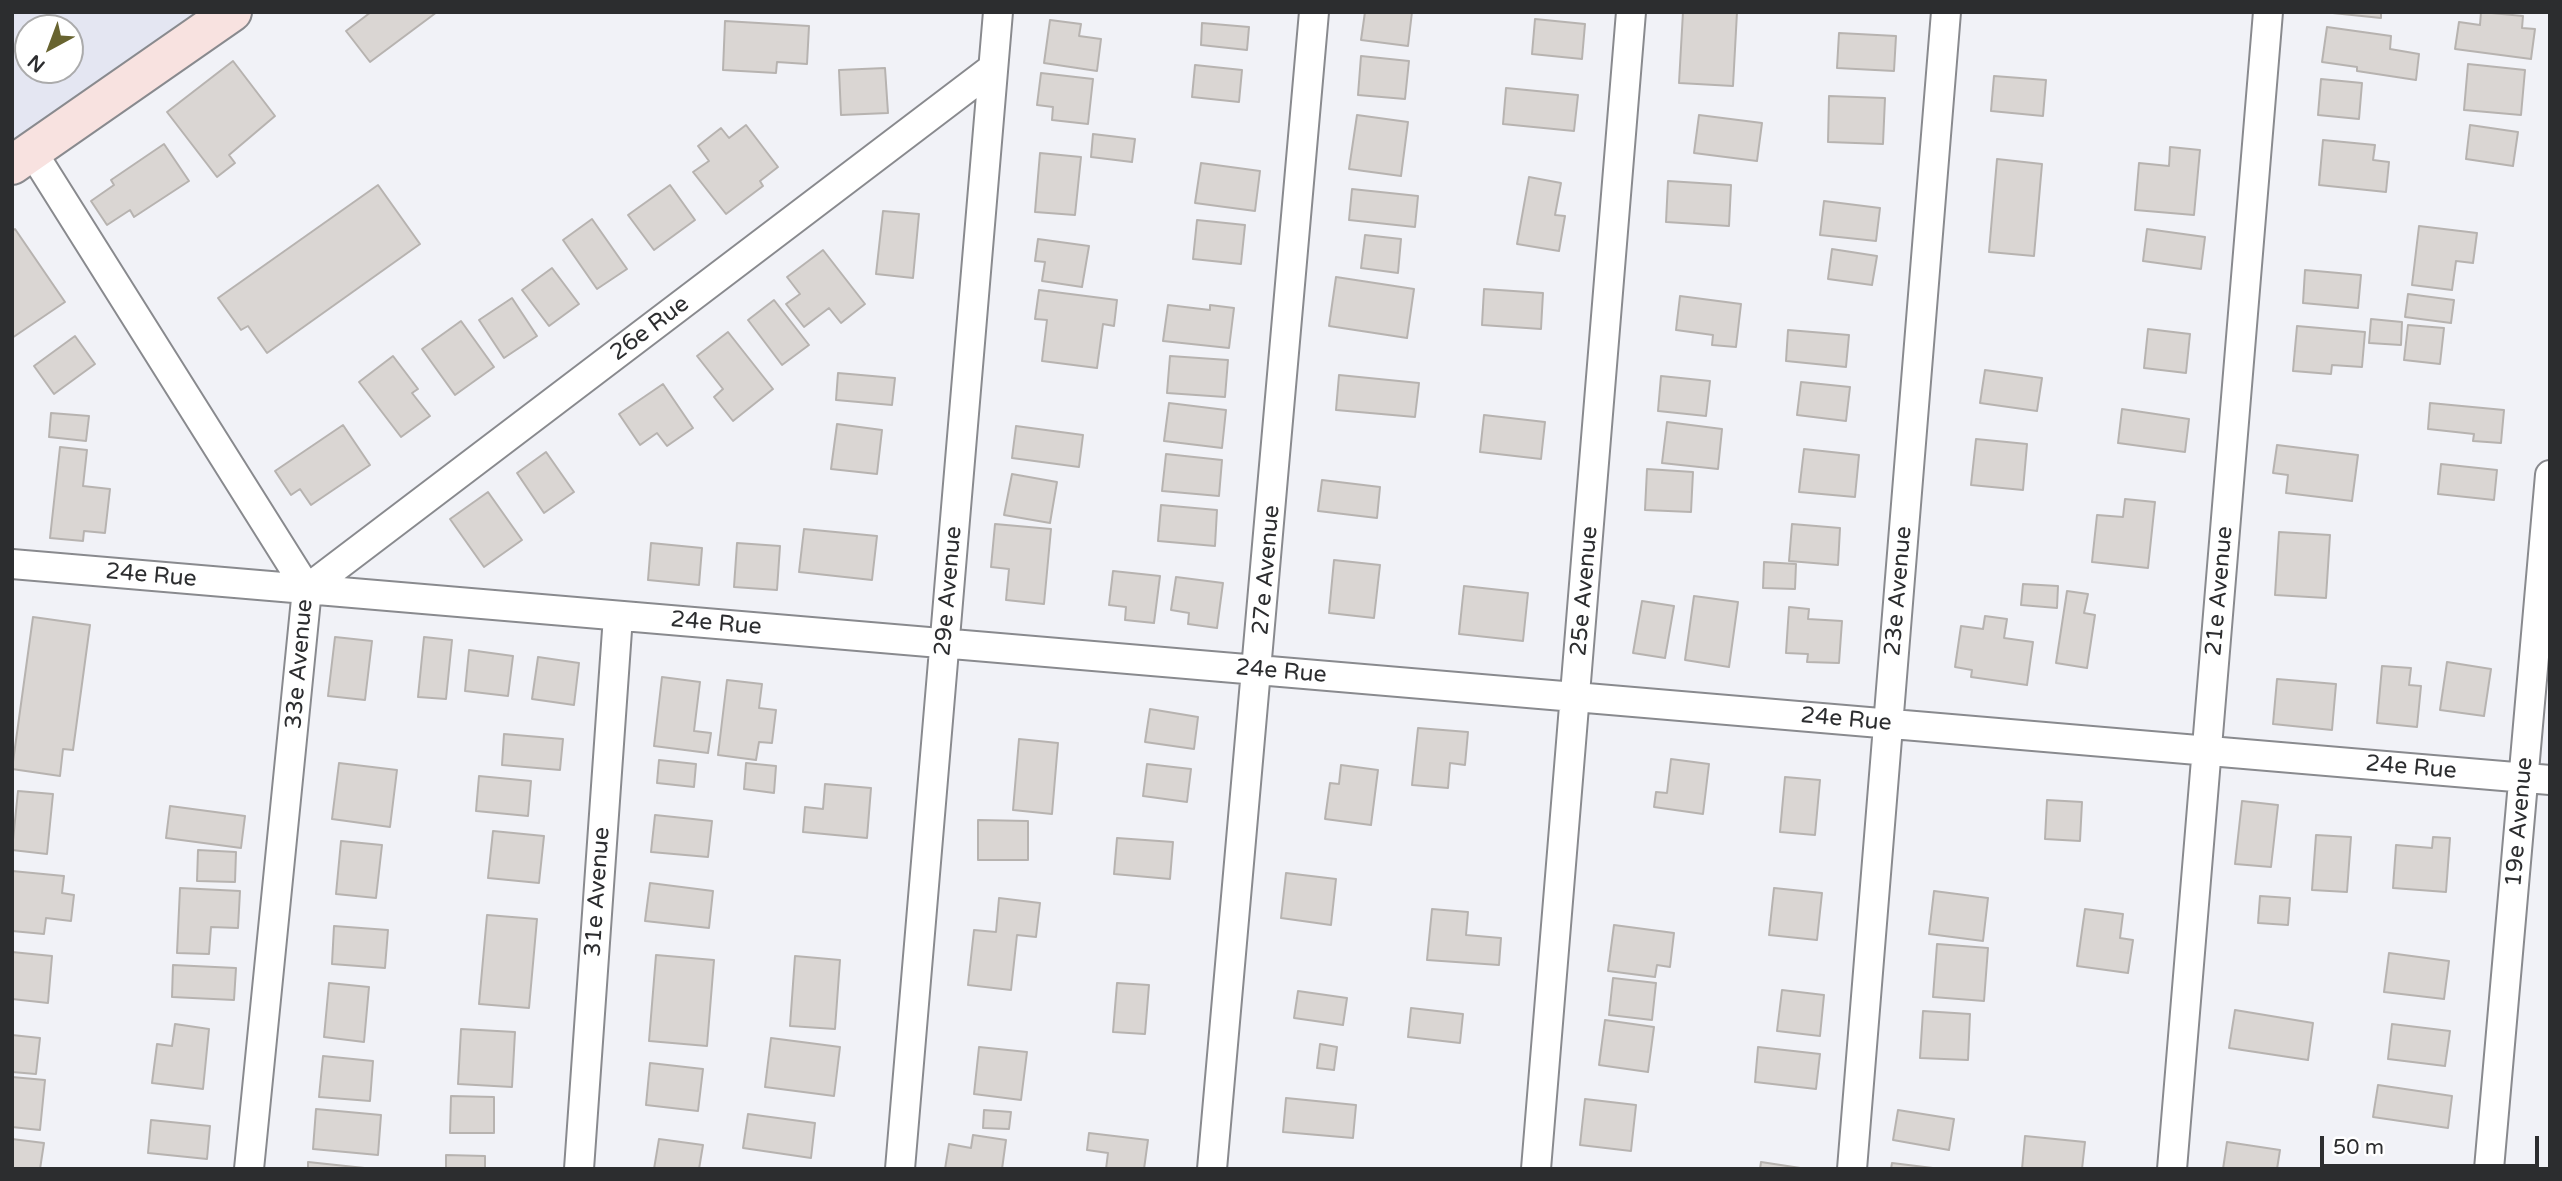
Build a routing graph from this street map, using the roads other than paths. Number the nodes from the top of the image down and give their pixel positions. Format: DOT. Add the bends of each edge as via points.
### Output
graph roads {
  1 [pos="232,12"];
  2 [pos="998,12"];
  3 [pos="1314,12"];
  4 [pos="1631,12"];
  5 [pos="1946,12"];
  6 [pos="2268,12"];
  7 [pos="993,68"];
  8 [pos="22,159"];
  9 [pos="2550,475"];
  10 [pos="12,564"];
  11 [pos="307,589"];
  12 [pos="618,616"];
  13 [pos="945,644"];
  14 [pos="1258,670"];
  15 [pos="1577,697"];
  16 [pos="1888,724"];
  17 [pos="2206,751"];
  18 [pos="2537,779"];
  19 [pos="249,1169"];
  20 [pos="579,1169"];
  21 [pos="900,1169"];
  22 [pos="1212,1169"];
  23 [pos="1536,1169"];
  24 [pos="1852,1169"];
  25 [pos="2172,1169"];
  26 [pos="2489,1169"];
  1 -- 8 [label="street"];
  2 -- 7 [label="street, 29e Avenue"];
  3 -- 14 [label="street, 27e Avenue"];
  4 -- 15 [label="street, 25e Avenue"];
  5 -- 16 [label="street, 23e Avenue"];
  6 -- 17 [label="street, 21e Avenue"];
  7 -- 11 [label="street, 26e Rue"];
  7 -- 13 [label="street, 29e Avenue"];
  8 -- 11 [label="street, 33e Avenue"];
  9 -- 18 [label="street, 19e Avenue"];
  10 -- 11 [label="street, 24e Rue"];
  11 -- 12 [label="street, 24e Rue"];
  11 -- 19 [label="street, 33e Avenue"];
  12 -- 13 [label="street, 24e Rue"];
  12 -- 20 [label="street, 31e Avenue"];
  13 -- 14 [label="street, 24e Rue"];
  13 -- 21 [label="street, 29e Avenue"];
  14 -- 15 [label="street, 24e Rue"];
  14 -- 22 [label="street, 27e Avenue"];
  15 -- 16 [label="street, 24e Rue"];
  15 -- 23 [label="street, 25e Avenue"];
  16 -- 17 [label="street, 24e Rue"];
  16 -- 24 [label="street, 23e Avenue"];
  17 -- 18 [label="street, 24e Rue"];
  17 -- 25 [label="street, 21e Avenue"];
  18 -- 26 [label="street, 19e Avenue"];
}
